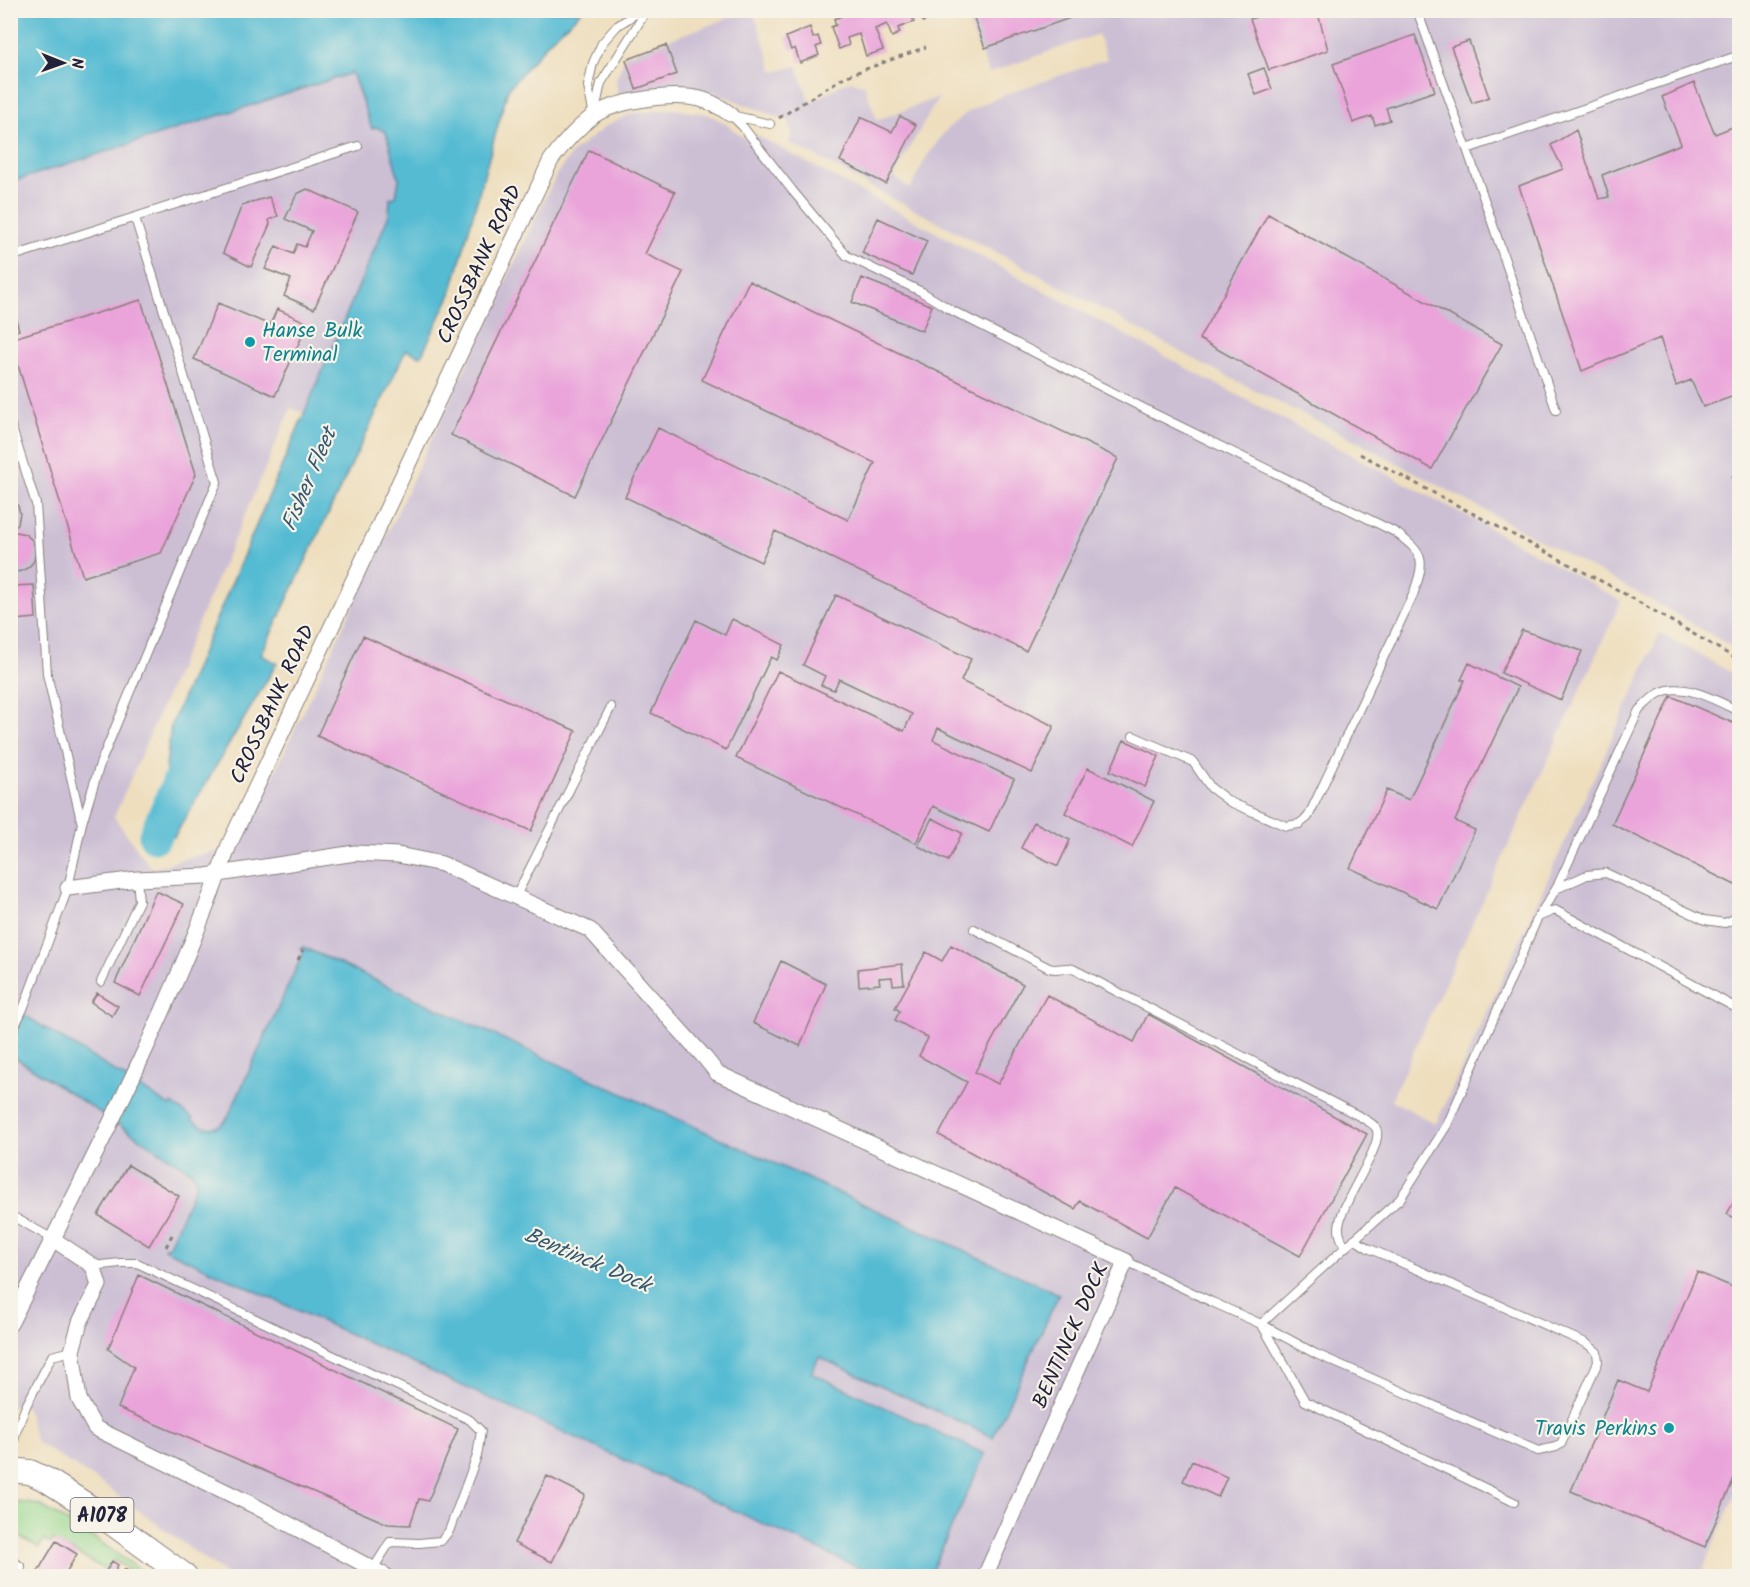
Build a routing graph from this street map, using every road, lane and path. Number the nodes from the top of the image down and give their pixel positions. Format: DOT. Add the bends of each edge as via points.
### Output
graph roads {
  1 [pos="641,10"];
  2 [pos="647,10"];
  3 [pos="1417,10"];
  4 [pos="926,47"];
  5 [pos="1740,55"];
  6 [pos="730,114"];
  7 [pos="594,116"];
  8 [pos="770,124"];
  9 [pos="358,146"];
  10 [pos="1467,149"];
  11 [pos="135,218"];
  12 [pos="10,257"];
  13 [pos="1556,410"];
  14 [pos="10,422"];
  15 [pos="1360,454"];
  16 [pos="1740,661"];
  17 [pos="611,707"];
  18 [pos="1740,712"];
  19 [pos="1133,736"];
  20 [pos="82,823"];
  21 [pos="219,874"];
  22 [pos="137,879"];
  23 [pos="68,888"];
  24 [pos="1556,889"];
  25 [pos="515,897"];
  26 [pos="1740,916"];
  27 [pos="1538,917"];
  28 [pos="974,929"];
  29 [pos="303,950"];
  30 [pos="298,960"];
  31 [pos="101,982"];
  32 [pos="1740,1010"];
  33 [pos="10,1036"];
  34 [pos="10,1215"];
  35 [pos="172,1235"];
  36 [pos="53,1239"];
  37 [pos="1354,1239"];
  38 [pos="166,1247"];
  39 [pos="1345,1247"];
  40 [pos="1126,1261"];
  41 [pos="93,1266"];
  42 [pos="10,1324"];
  43 [pos="1261,1324"];
  44 [pos="72,1351"];
  45 [pos="10,1461"];
  46 [pos="10,1470"];
  47 [pos="1514,1502"];
  48 [pos="11,1559"];
  49 [pos="380,1573"];
  50 [pos="19,1576"];
  51 [pos="184,1576"];
  52 [pos="985,1576"];
  1 -- 7 [label="lane" via="617,26 602,43 593,63 588,86"];
  2 -- 7 [label="lane" via="602,84"];
  3 -- 10 [label="lane"];
  4 -- 8 [label="path" via="844,77"];
  5 -- 10 [label="lane"];
  6 -- 7 [label="street, CROSSBANK ROAD" via="717,104 689,97 635,102"];
  6 -- 8 [label="lane"];
  6 -- 19 [label="lane" via="848,256 1395,532 1413,546 1420,557 1421,571 1413,595 1308,816 1299,824 1286,826 1230,802 1211,788 1193,762"];
  7 -- 21 [label="street, CROSSBANK ROAD" via="551,160 229,845"];
  9 -- 11 [label="lane"];
  10 -- 13 [label="lane"];
  11 -- 12 [label="lane"];
  11 -- 20 [label="lane" via="218,482 100,764"];
  14 -- 20 [label="lane" via="36,504 47,674"];
  15 -- 16 [label="path" via="1618,590"];
  17 -- 25 [label="lane"];
  18 -- 24 [label="lane" via="1712,698 1679,689 1659,693 1639,710"];
  20 -- 23 [label="lane"];
  21 -- 22 [label="street, BENTINCK DOCK"];
  21 -- 25 [label="street, BENTINCK DOCK" via="355,853 398,855 442,864"];
  21 -- 36 [label="street, CROSSBANK ROAD" via="202,923 95,1157"];
  22 -- 23 [label="street, BENTINCK DOCK"];
  22 -- 31 [label="lane" via="139,901"];
  23 -- 33 [label="lane"];
  24 -- 26 [label="lane" via="1587,875 1606,873 1705,920 1725,923"];
  24 -- 27 [label="lane"];
  25 -- 40 [label="street, BENTINCK DOCK" via="590,930 717,1073"];
  27 -- 32 [label="lane" via="1555,910"];
  27 -- 37 [label="lane" via="1447,1125 1400,1199"];
  28 -- 39 [label="lane" via="1053,970 1068,967 1079,972 1375,1126 1375,1146 1342,1213 1339,1227"];
  29 -- 30 [label="path"];
  34 -- 36 [label="lane"];
  35 -- 38 [label="path"];
  36 -- 41 [label="street"];
  36 -- 42 [label="street, CROSSBANK ROAD"];
  37 -- 39 [label="lane"];
  37 -- 43 [label="lane" via="1597,1352 1598,1362 1561,1444 1538,1451 1316,1354"];
  39 -- 43 [label="lane"];
  40 -- 43 [label="lane"];
  40 -- 52 [label="street, BENTINCK DOCK"];
  41 -- 44 [label="street" via="99,1285 80,1322"];
  41 -- 49 [label="lane" via="137,1263 470,1420 481,1431 477,1456 449,1531 441,1541 390,1542"];
  43 -- 47 [label="lane" via="1305,1401"];
  44 -- 45 [label="lane" via="52,1356 26,1406"];
  44 -- 49 [label="street" via="79,1399 95,1428 253,1505"];
  46 -- 51 [label="main road, A1078" via="30,1472 47,1480"];
  48 -- 50 [label="lane" via="21,1567"];
}
